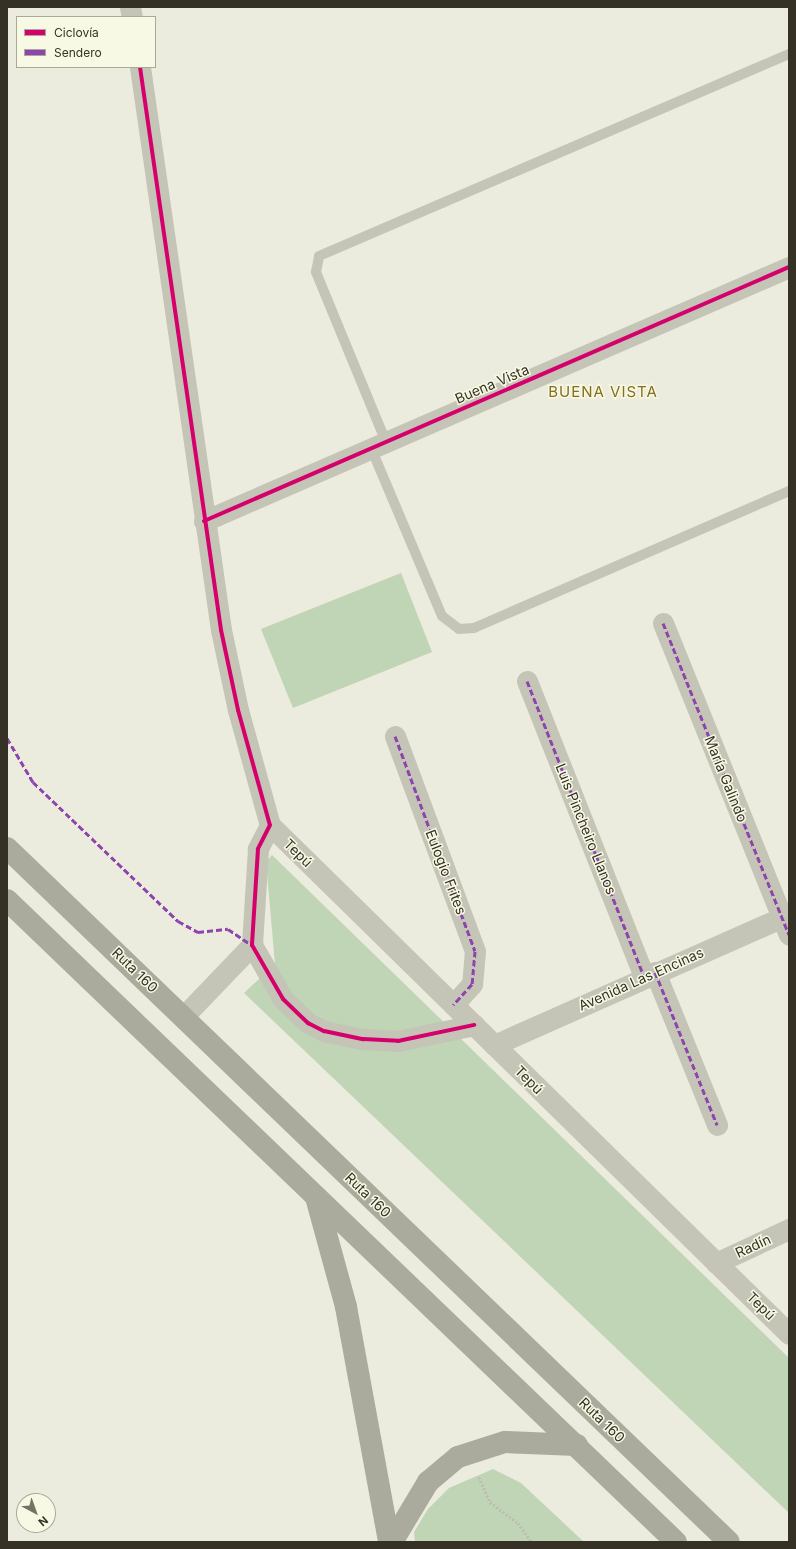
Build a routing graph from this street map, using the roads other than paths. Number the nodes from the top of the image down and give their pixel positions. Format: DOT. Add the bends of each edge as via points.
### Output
graph roads {
  1 [pos="789,54"];
  2 [pos="140,68"];
  3 [pos="789,267"];
  4 [pos="378,445"];
  5 [pos="789,491"];
  6 [pos="204,522"];
  7 [pos="663,623"];
  8 [pos="527,681"];
  9 [pos="395,736"];
  10 [pos="270,825"];
  11 [pos="7,848"];
  12 [pos="7,900"];
  13 [pos="787,922"];
  14 [pos="252,945"];
  15 [pos="650,975"];
  16 [pos="453,1006"];
  17 [pos="183,1017"];
  18 [pos="474,1025"];
  19 [pos="494,1045"];
  20 [pos="717,1125"];
  21 [pos="316,1196"];
  22 [pos="789,1229"];
  23 [pos="716,1263"];
  24 [pos="789,1334"];
  25 [pos="577,1445"];
  26 [pos="389,1542"];
  27 [pos="392,1542"];
  28 [pos="676,1542"];
  29 [pos="729,1542"];
  1 -- 4 [label="lane" via="319,256 316,272"];
  2 -- 6 [label="street"];
  3 -- 4 [label="street, Buena Vista"];
  4 -- 5 [label="lane" via="442,616 459,629 474,628"];
  4 -- 6 [label="street, Buena Vista"];
  6 -- 10 [label="street" via="229,670"];
  7 -- 13 [label="street, María Galindo"];
  8 -- 15 [label="street, Luis Pincheiro Llanos"];
  9 -- 16 [label="street, Eulogio Frites" via="475,952 472,984"];
  10 -- 14 [label="street" via="258,848"];
  10 -- 16 [label="street, Tepú"];
  11 -- 17 [label="highway, Ruta 160"];
  12 -- 21 [label="highway"];
  13 -- 15 [label="street, Avenida Las Encinas"];
  14 -- 17 [label="street"];
  14 -- 18 [label="street" via="283,999 308,1023 324,1031 363,1039 398,1041"];
  15 -- 19 [label="street, Avenida Las Encinas"];
  15 -- 20 [label="street, Luis Pincheiro Llanos"];
  16 -- 18 [label="street, Tepú"];
  17 -- 29 [label="highway, Ruta 160"];
  18 -- 19 [label="street, Tepú"];
  19 -- 23 [label="street, Tepú"];
  21 -- 25 [label="highway"];
  21 -- 26 [label="highway" via="346,1307"];
  22 -- 23 [label="street, Radín"];
  23 -- 24 [label="street, Tepú"];
  25 -- 27 [label="highway" via="505,1442 475,1449 453,1460 428,1482"];
  25 -- 28 [label="highway"];
}
